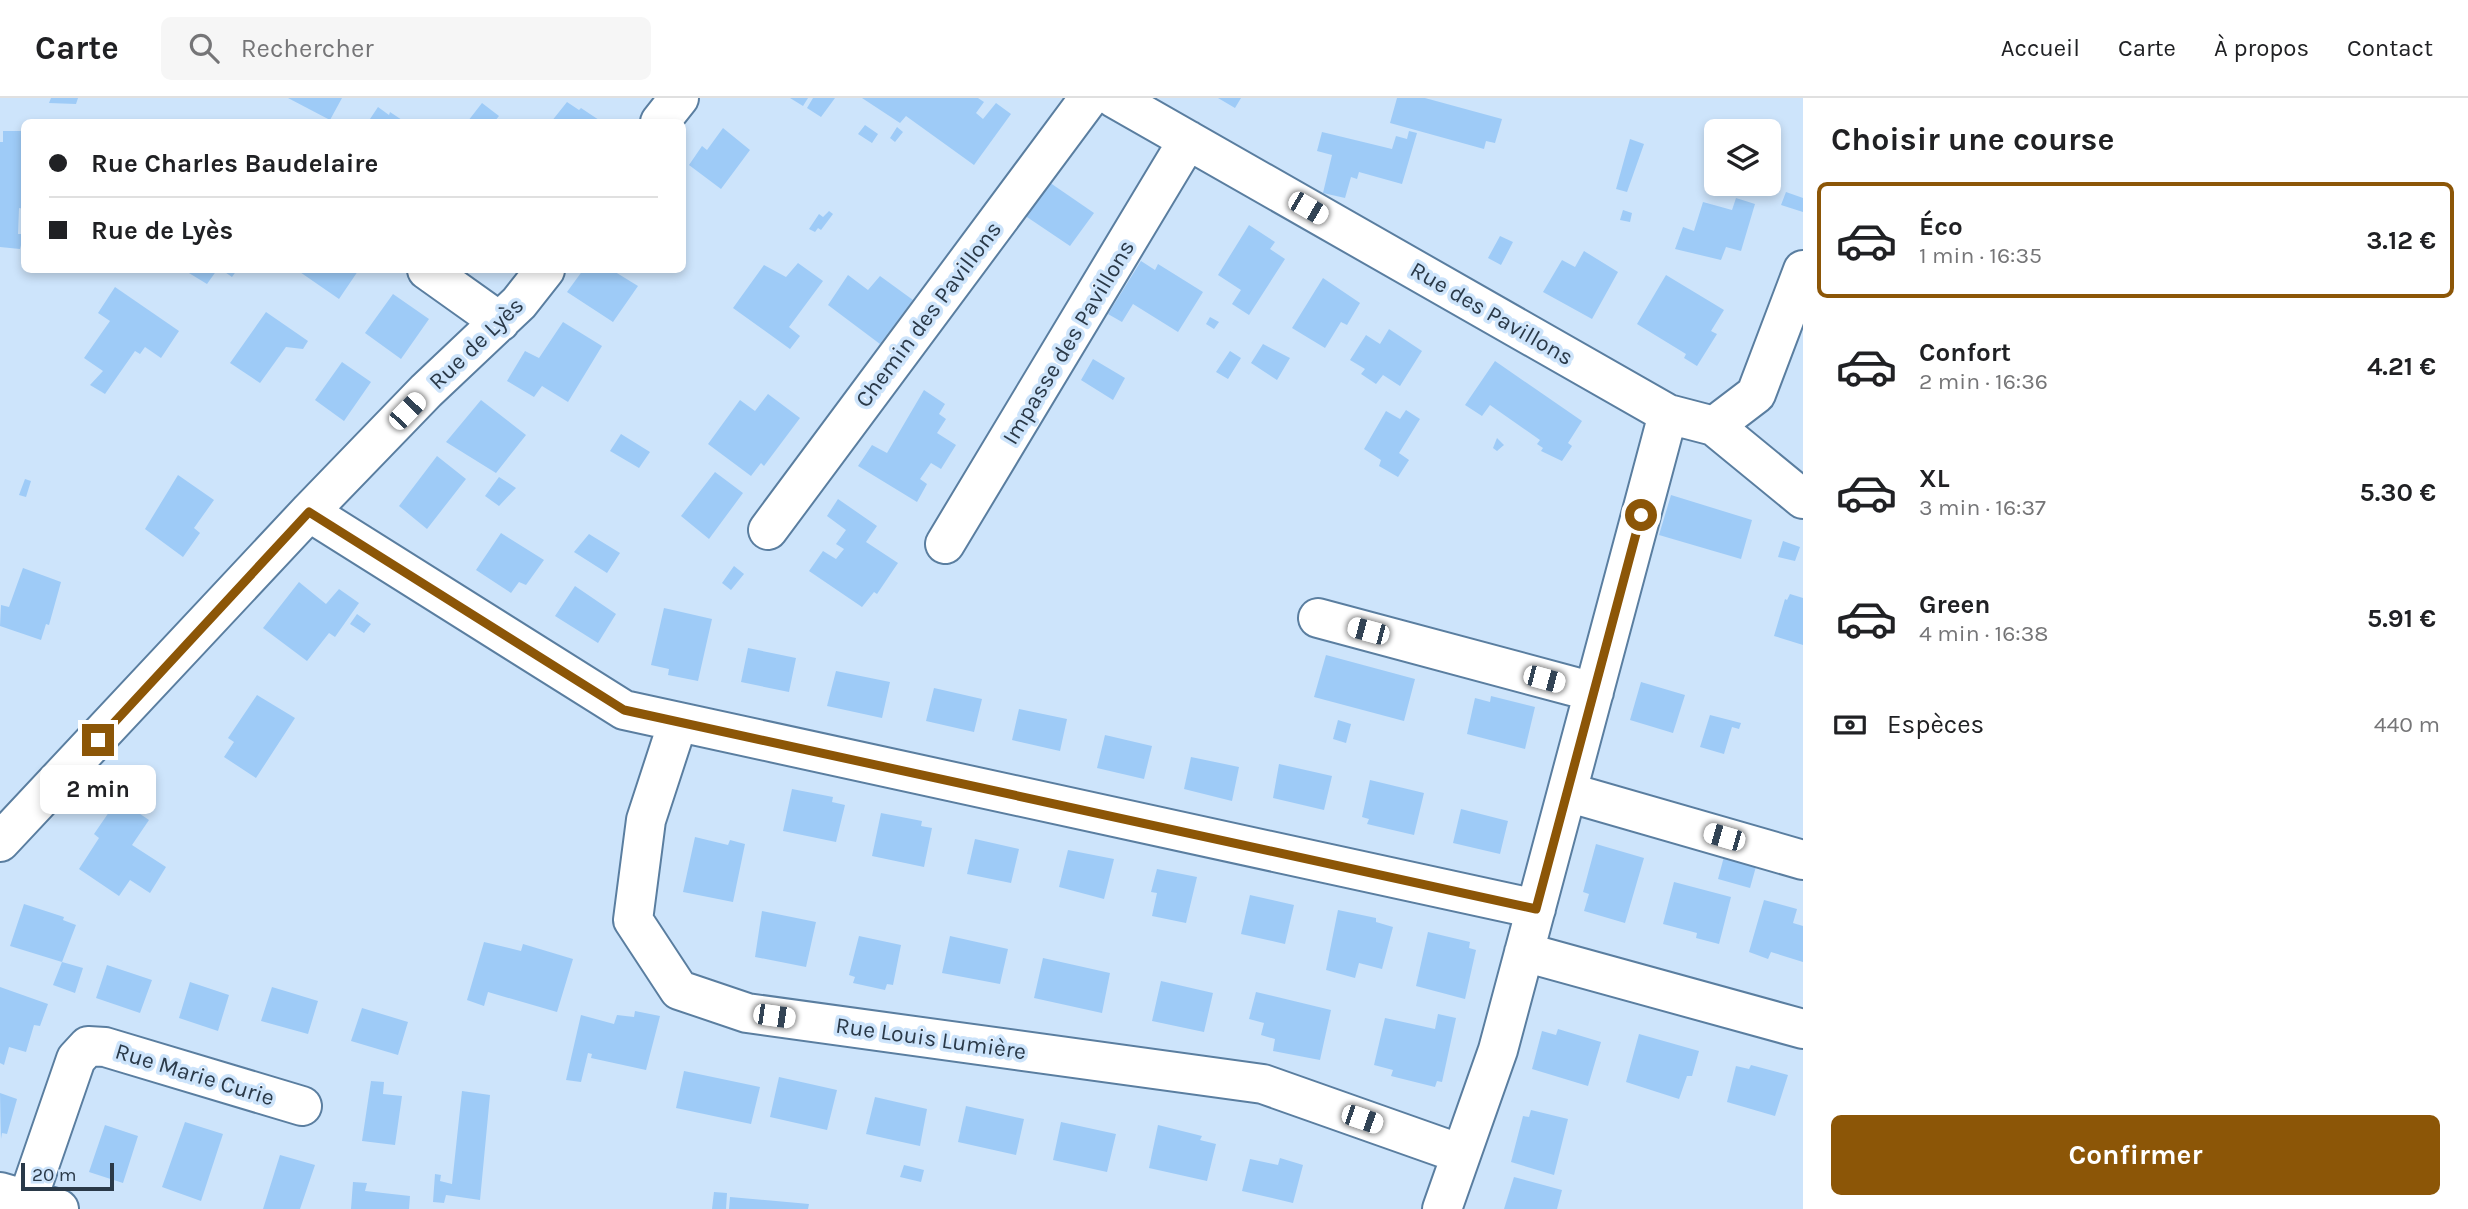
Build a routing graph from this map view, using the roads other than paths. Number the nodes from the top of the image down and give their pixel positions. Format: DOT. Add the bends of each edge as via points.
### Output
graph roads {
  1 [pos="679,98"];
  2 [pos="1089,98"];
  3 [pos="1114,98"];
  4 [pos="662,119"];
  5 [pos="1188,140"];
  6 [pos="1803,270"];
  7 [pos="431,273"];
  8 [pos="542,273"];
  9 [pos="500,323"];
  10 [pos="1668,414"];
  11 [pos="1714,426"];
  12 [pos="1803,499"];
  13 [pos="309,512"];
  14 [pos="768,530"];
  15 [pos="945,544"];
  16 [pos="1318,618"];
  17 [pos="1594,692"];
  18 [pos="678,722"];
  19 [pos="1567,792"];
  20 [pos="0,842"];
  21 [pos="1803,860"];
  22 [pos="1536,909"];
  23 [pos="1524,952"];
  24 [pos="1803,1029"];
  25 [pos="302,1106"];
  26 [pos="1461,1154"];
  27 [pos="29,1201"];
  28 [pos="1442,1209"];
  1 -- 4 [label="street"];
  2 -- 14 [label="street, Chemin des Pavillons"];
  3 -- 5 [label="street, Rue des Pavillons"];
  5 -- 10 [label="street, Rue des Pavillons"];
  5 -- 15 [label="street, Impasse des Pavillons"];
  6 -- 11 [label="street" via="1756,394"];
  7 -- 9 [label="street"];
  8 -- 9 [label="street, Rue de Lyès"];
  9 -- 13 [label="street, Rue de Lyès" via="426,391"];
  10 -- 11 [label="street, Rue des Pavillons"];
  10 -- 17 [label="street"];
  11 -- 12 [label="street"];
  13 -- 18 [label="street" via="624,710"];
  13 -- 20 [label="street, Rue de Lyès"];
  16 -- 17 [label="street"];
  17 -- 19 [label="street"];
  18 -- 22 [label="street"];
  18 -- 26 [label="street, Rue Louis Lumière" via="646,820 633,920 679,990 747,1013 1264,1084"];
  19 -- 21 [label="street"];
  19 -- 22 [label="street"];
  22 -- 23 [label="street"];
  23 -- 24 [label="street"];
  23 -- 26 [label="street" via="1498,1050"];
  25 -- 27 [label="street, Rue Marie Curie" via="105,1047 88,1046 76,1059"];
  26 -- 28 [label="street"];
}
